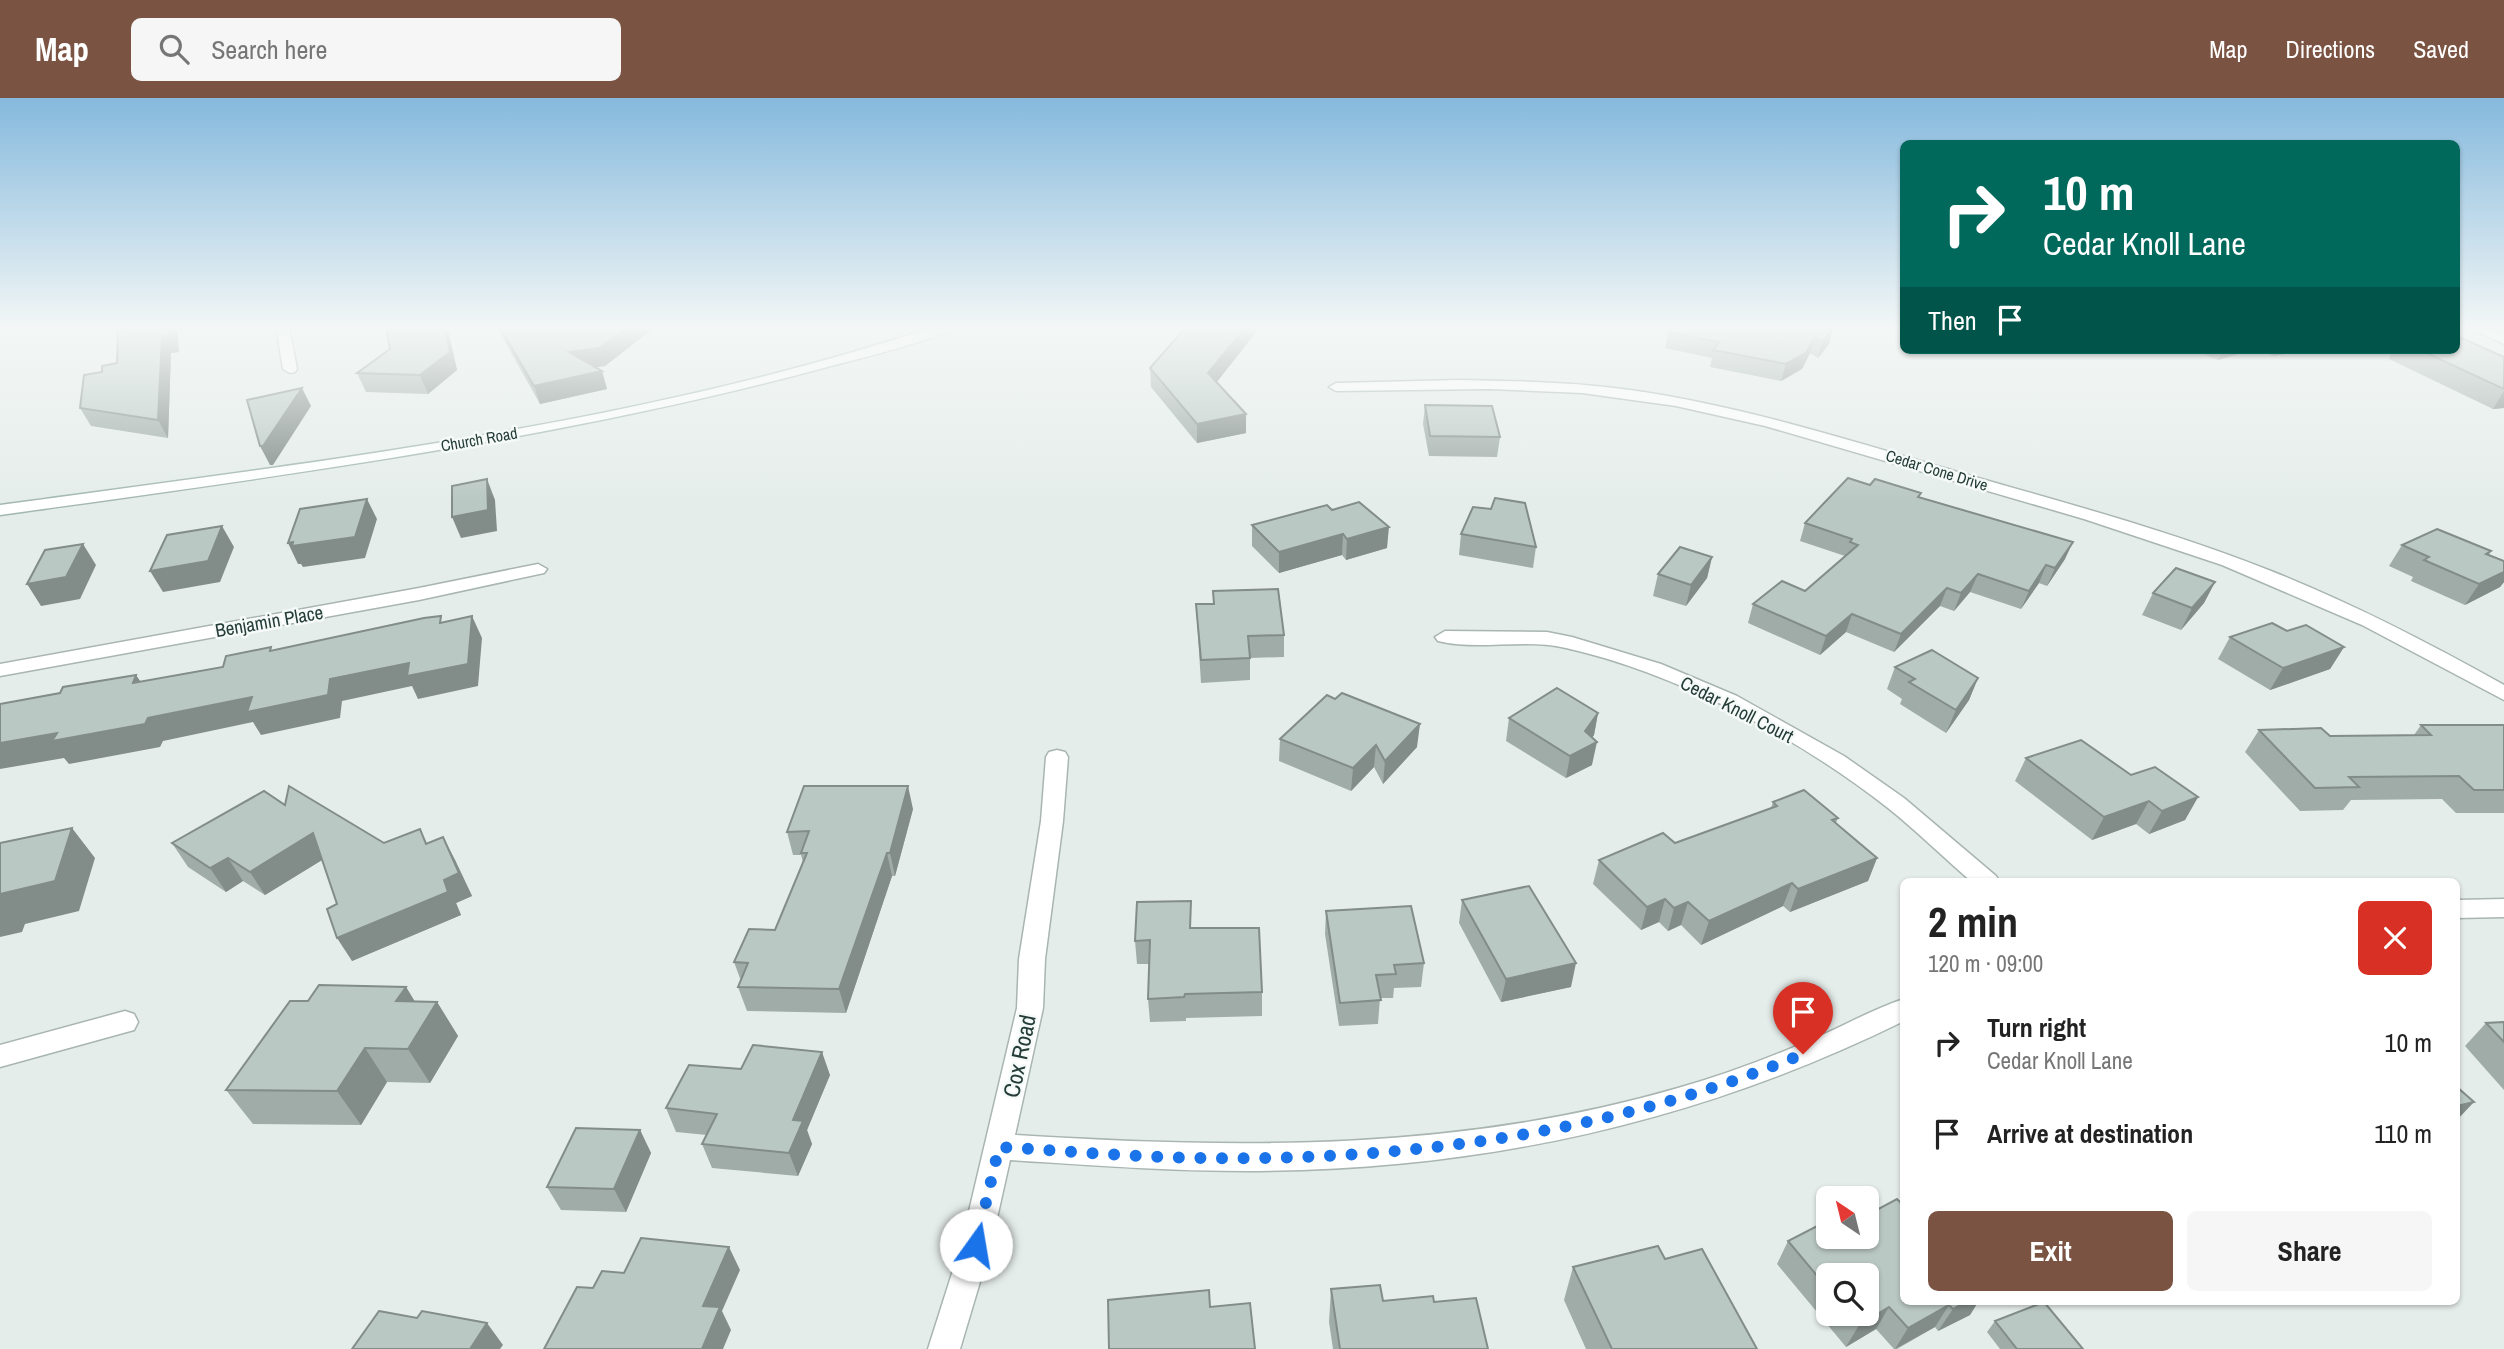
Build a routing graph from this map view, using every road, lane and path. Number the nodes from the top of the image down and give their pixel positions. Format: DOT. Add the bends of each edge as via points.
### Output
graph roads {
  1 [pos="740,384"];
  2 [pos="1336,387"];
  3 [pos="0,510"];
  4 [pos="538,569"];
  5 [pos="1445,637"];
  6 [pos="0,670"];
  7 [pos="2504,694"];
  8 [pos="1057,757"];
  9 [pos="1983,878"];
  10 [pos="2504,908"];
  11 [pos="2460,909"];
  12 [pos="1900,1011"];
  13 [pos="125,1022"];
  14 [pos="0,1056"];
  15 [pos="999,1147"];
  16 [pos="944,1349"];
  1 -- 3 [label="street, Church Road" via="517,433"];
  2 -- 7 [label="street, Cedar Cone Drive" via="1580,389 1679,402 1800,430 2226,560 2388,629"];
  4 -- 6 [label="street, Benjamin Place"];
  5 -- 9 [label="street, Cedar Knoll Court" via="1547,638 1572,643 1654,668 1730,700 1896,803"];
  8 -- 15 [label="street, Cox Road" via="1030,1008"];
  10 -- 11 [label="street"];
  12 -- 15 [label="street" via="1761,1072 1643,1109 1599,1121 1434,1148 1200,1158"];
  13 -- 14 [label="street"];
  15 -- 16 [label="street, Cox Road" via="976,1245"];
}
